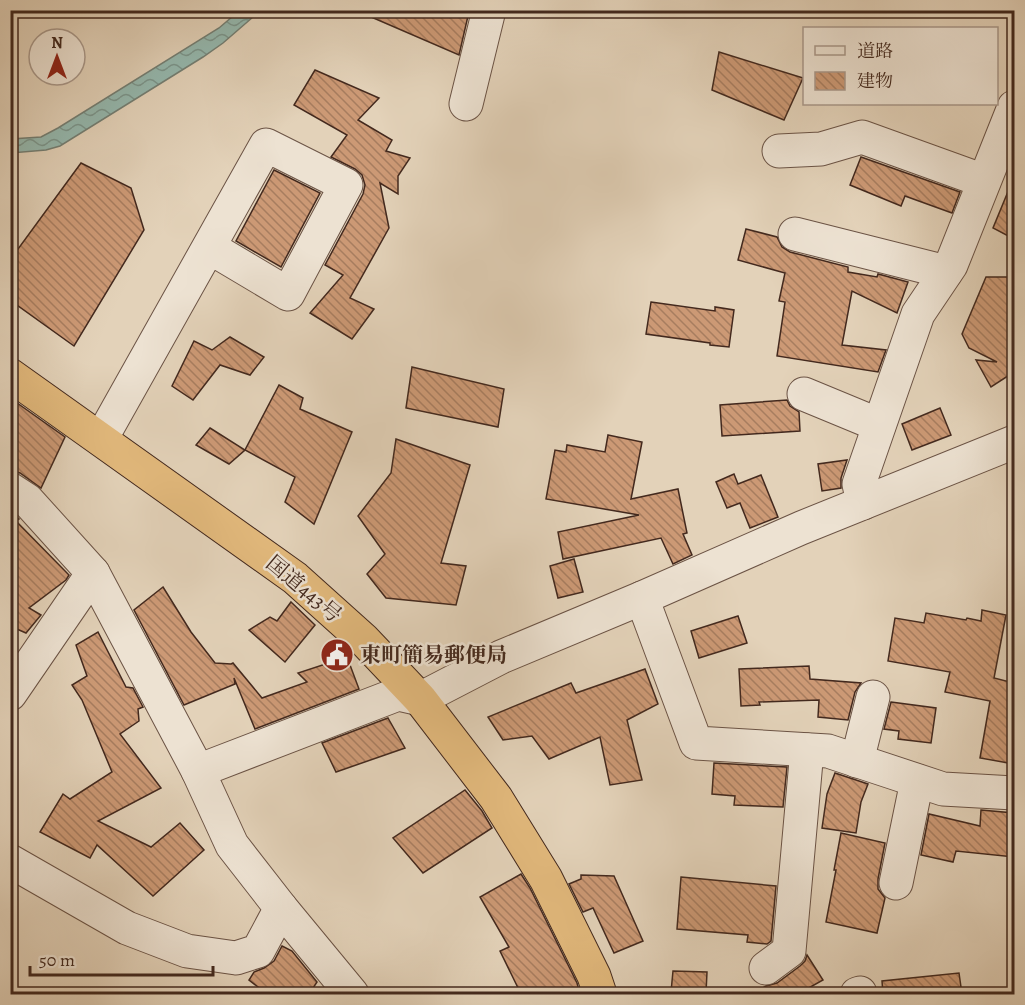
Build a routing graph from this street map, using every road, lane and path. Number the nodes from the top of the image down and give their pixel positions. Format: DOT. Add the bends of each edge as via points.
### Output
graph roads {
  1 [pos="489,10"];
  2 [pos="466,104"];
  3 [pos="1014,106"];
  4 [pos="779,151"];
  5 [pos="984,181"];
  6 [pos="795,234"];
  7 [pos="209,247"];
  8 [pos="946,272"];
  9 [pos="10,375"];
  10 [pos="804,394"];
  11 [pos="879,425"];
  12 [pos="101,439"];
  13 [pos="1014,442"];
  14 [pos="10,489"];
  15 [pos="863,503"];
  16 [pos="93,573"];
  17 [pos="642,598"];
  18 [pos="10,694"];
  19 [pos="873,697"];
  20 [pos="420,699"];
  21 [pos="807,750"];
  22 [pos="857,761"];
  23 [pos="198,771"];
  24 [pos="917,781"];
  25 [pos="1014,793"];
  26 [pos="10,861"];
  27 [pos="896,883"];
  28 [pos="281,908"];
  29 [pos="766,968"];
  30 [pos="352,994"];
  31 [pos="600,994"];
  1 -- 2 [label="street"];
  3 -- 5 [label="street"];
  4 -- 5 [label="street" via="821,149 862,137"];
  5 -- 8 [label="street"];
  6 -- 8 [label="street"];
  7 -- 7 [label="street" via="266,145 346,185 288,294"];
  7 -- 12 [label="street"];
  8 -- 11 [label="street" via="918,314"];
  9 -- 12 [label="highway, 国道443号"];
  10 -- 11 [label="street"];
  11 -- 15 [label="street" via="859,484"];
  12 -- 20 [label="highway, 国道443号" via="295,578 364,640"];
  13 -- 15 [label="street"];
  14 -- 16 [label="street" via="27,500"];
  15 -- 17 [label="street"];
  16 -- 18 [label="street"];
  16 -- 23 [label="street"];
  17 -- 20 [label="street" via="501,657"];
  17 -- 21 [label="street" via="696,743"];
  19 -- 22 [label="street"];
  20 -- 23 [label="street" via="398,694"];
  20 -- 31 [label="highway, 国道443号" via="496,798 546,879"];
  21 -- 22 [label="street" via="828,751"];
  21 -- 29 [label="street" via="789,951"];
  22 -- 24 [label="street"];
  23 -- 28 [label="street" via="232,845"];
  24 -- 25 [label="street" via="943,789"];
  24 -- 27 [label="street"];
  26 -- 28 [label="street" via="127,928 187,951 236,958 258,951"];
  28 -- 30 [label="street"];
}
